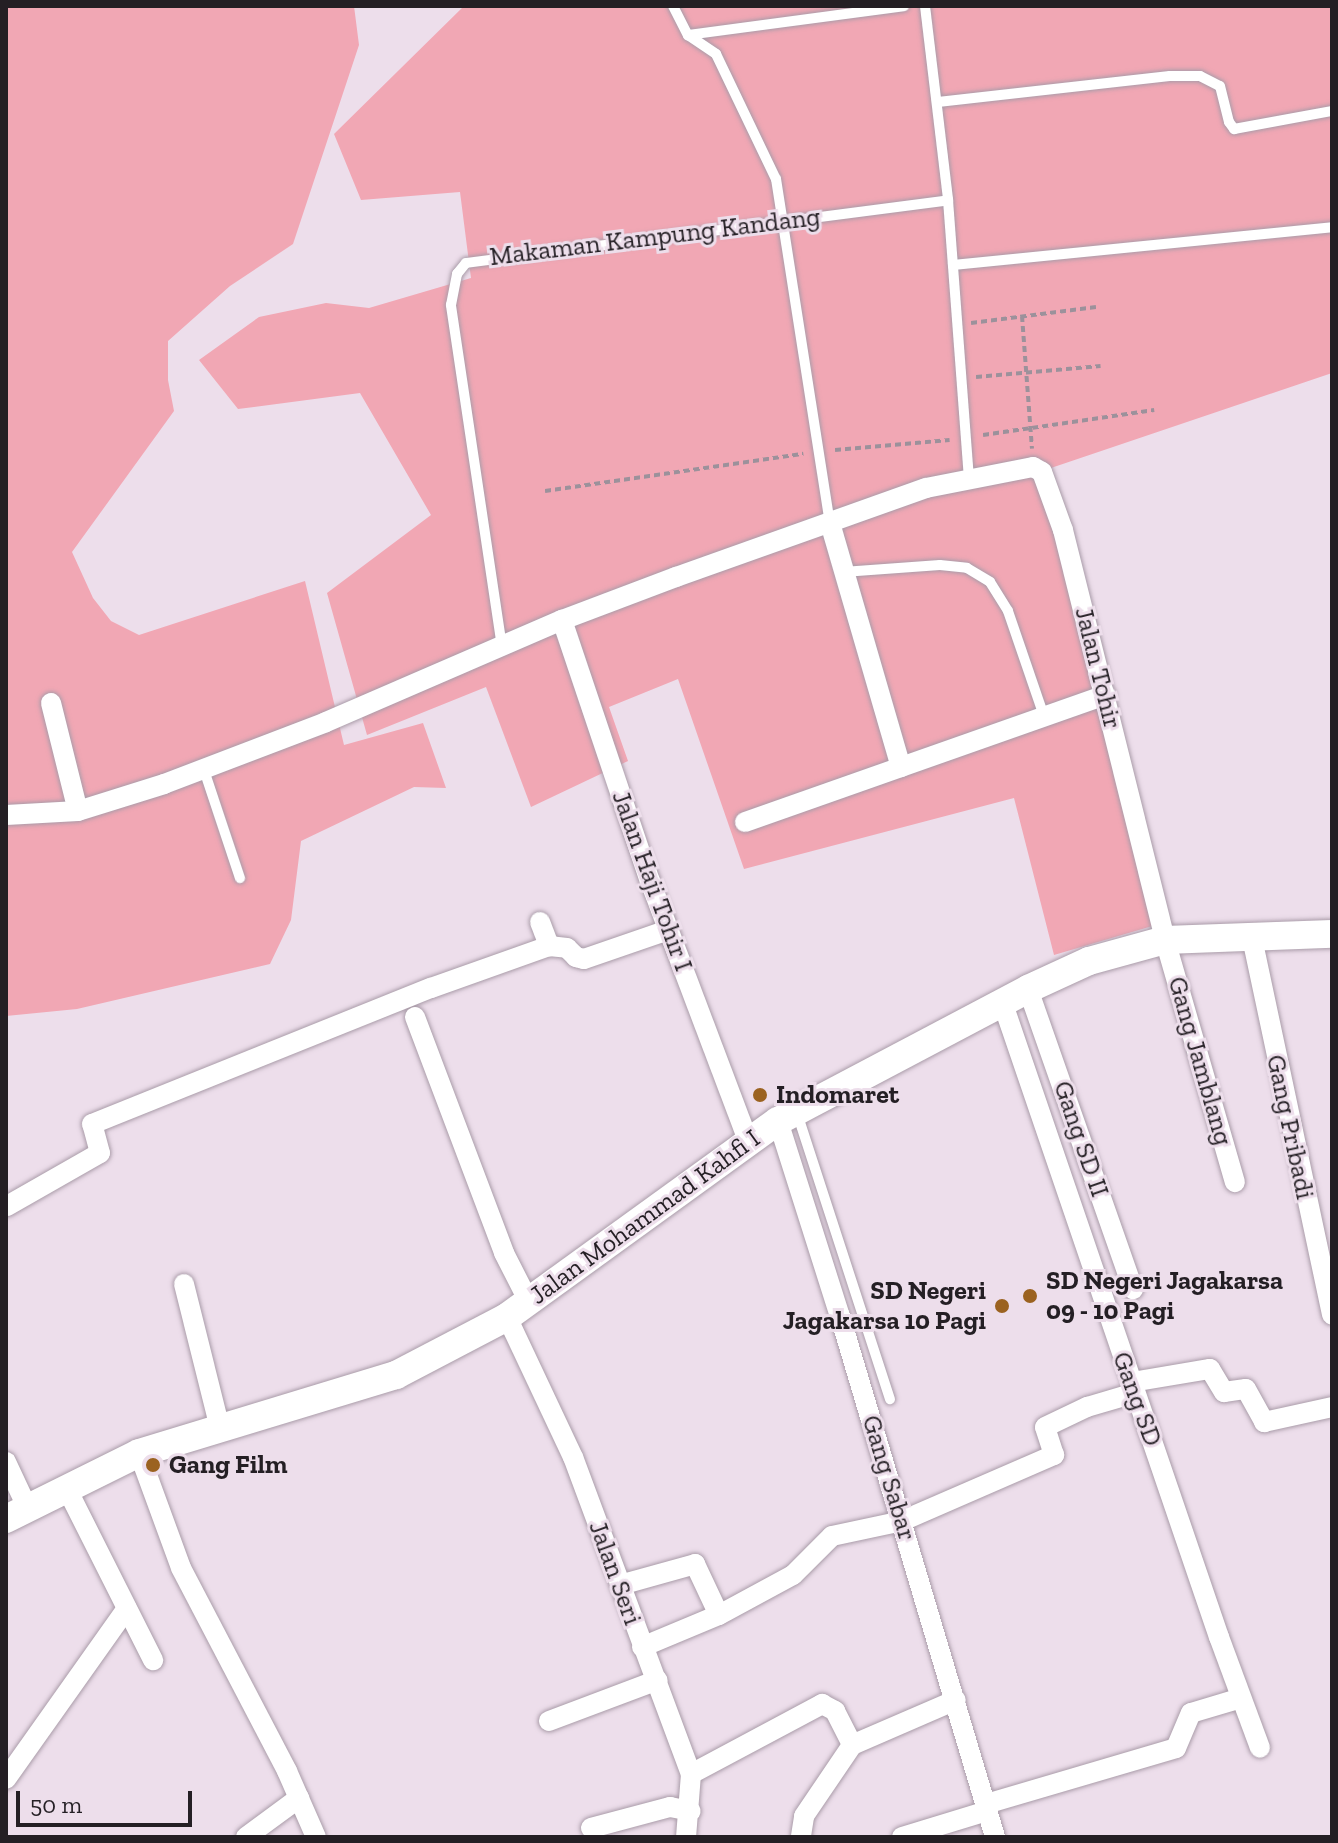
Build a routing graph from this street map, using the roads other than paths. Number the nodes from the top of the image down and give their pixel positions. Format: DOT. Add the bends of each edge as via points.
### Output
graph roads {
  1 [pos="673,6"];
  2 [pos="904,6"];
  3 [pos="925,6"];
  4 [pos="688,35"];
  5 [pos="938,102"];
  6 [pos="1332,111"];
  7 [pos="948,200"];
  8 [pos="785,221"];
  9 [pos="1332,227"];
  10 [pos="953,265"];
  11 [pos="969,481"];
  12 [pos="830,523"];
  13 [pos="843,572"];
  14 [pos="562,620"];
  15 [pos="502,647"];
  16 [pos="1106,695"];
  17 [pos="51,703"];
  18 [pos="1044,716"];
  19 [pos="901,767"];
  20 [pos="204,770"];
  21 [pos="78,811"];
  22 [pos="6,815"];
  23 [pos="745,822"];
  24 [pos="240,878"];
  25 [pos="540,922"];
  26 [pos="668,930"];
  27 [pos="1332,934"];
  28 [pos="1252,938"];
  29 [pos="1165,940"];
  30 [pos="549,946"];
  31 [pos="1028,989"];
  32 [pos="1003,1004"];
  33 [pos="415,1017"];
  34 [pos="787,1116"];
  35 [pos="748,1140"];
  36 [pos="1235,1182"];
  37 [pos="6,1204"];
  38 [pos="184,1284"];
  39 [pos="1133,1289"];
  40 [pos="518,1310"];
  41 [pos="1332,1315"];
  42 [pos="1133,1388"];
  43 [pos="890,1399"];
  44 [pos="1332,1407"];
  45 [pos="220,1428"];
  46 [pos="139,1453"];
  47 [pos="6,1462"];
  48 [pos="66,1487"];
  49 [pos="17,1513"];
  50 [pos="902,1521"];
  51 [pos="620,1585"];
  52 [pos="127,1608"];
  53 [pos="719,1615"];
  54 [pos="642,1647"];
  55 [pos="153,1660"];
  56 [pos="658,1680"];
  57 [pos="1241,1698"];
  58 [pos="956,1700"];
  59 [pos="549,1721"];
  60 [pos="852,1745"];
  61 [pos="1260,1748"];
  62 [pos="691,1774"];
  63 [pos="6,1779"];
  64 [pos="299,1798"];
  65 [pos="986,1808"];
  66 [pos="691,1811"];
  67 [pos="591,1828"];
  68 [pos="801,1836"];
  69 [pos="246,1837"];
  70 [pos="316,1837"];
  71 [pos="686,1837"];
  72 [pos="902,1837"];
  73 [pos="995,1837"];
  1 -- 4 [label="lane"];
  2 -- 4 [label="lane"];
  3 -- 5 [label="lane"];
  4 -- 8 [label="lane" via="716,54 776,179"];
  5 -- 6 [label="lane" via="1200,76 1220,86 1234,129"];
  5 -- 7 [label="lane"];
  7 -- 8 [label="lane, Makaman Kampung Kandang"];
  7 -- 10 [label="lane"];
  8 -- 12 [label="lane"];
  8 -- 15 [label="lane, Makaman Kampung Kandang" via="481,259 466,263 457,274 451,305"];
  9 -- 10 [label="lane"];
  10 -- 11 [label="lane"];
  11 -- 12 [label="street" via="926,488"];
  11 -- 16 [label="street, Jalan Tohir" via="1033,467 1042,472 1063,530"];
  12 -- 13 [label="street"];
  12 -- 14 [label="street"];
  13 -- 18 [label="lane" via="940,565 967,568 990,582 1008,611"];
  13 -- 19 [label="street"];
  14 -- 15 [label="street"];
  14 -- 26 [label="street, Jalan Haji Tohir I"];
  15 -- 20 [label="street"];
  16 -- 18 [label="street"];
  16 -- 29 [label="street, Jalan Tohir"];
  17 -- 21 [label="street"];
  18 -- 19 [label="street"];
  19 -- 23 [label="street"];
  20 -- 21 [label="street"];
  20 -- 24 [label="lane"];
  21 -- 22 [label="street"];
  25 -- 30 [label="street"];
  26 -- 30 [label="street" via="584,959 567,948"];
  26 -- 35 [label="street, Jalan Haji Tohir I"];
  27 -- 28 [label="main road, Jalan Mohammad Kahfi I"];
  28 -- 29 [label="main road, Jalan Mohammad Kahfi I"];
  28 -- 41 [label="street, Gang Pribadi"];
  29 -- 31 [label="main road, Jalan Mohammad Kahfi I" via="1089,961"];
  29 -- 36 [label="street, Gang Jamblang"];
  30 -- 37 [label="street" via="92,1124 100,1153"];
  31 -- 32 [label="main road, Jalan Mohammad Kahfi I"];
  31 -- 39 [label="street, Gang SD II"];
  32 -- 34 [label="main road, Jalan Mohammad Kahfi I"];
  32 -- 42 [label="street, Gang SD"];
  33 -- 40 [label="street, Jalan Seri" via="504,1253"];
  34 -- 35 [label="main road, Jalan Mohammad Kahfi I"];
  34 -- 43 [label="lane"];
  34 -- 50 [label="street, Gang Sabar"];
  35 -- 40 [label="main road, Jalan Mohammad Kahfi I"];
  38 -- 45 [label="street"];
  40 -- 45 [label="main road, Jalan Mohammad Kahfi I" via="396,1375"];
  40 -- 51 [label="street, Jalan Seri"];
  42 -- 44 [label="street" via="1210,1369 1224,1392 1246,1389 1264,1422"];
  42 -- 50 [label="street" via="1045,1427 1054,1455"];
  42 -- 57 [label="street, Gang SD"];
  45 -- 46 [label="main road, Jalan Mohammad Kahfi I"];
  46 -- 48 [label="main road, Jalan Mohammad Kahfi I"];
  46 -- 64 [label="street" via="181,1568"];
  47 -- 49 [label="street"];
  48 -- 49 [label="main road, Jalan Mohammad Kahfi I"];
  48 -- 52 [label="street"];
  50 -- 53 [label="street" via="832,1536 793,1575"];
  50 -- 58 [label="street, Gang Sabar"];
  51 -- 53 [label="street" via="695,1564"];
  51 -- 54 [label="street, Jalan Seri"];
  52 -- 55 [label="street"];
  52 -- 63 [label="street"];
  53 -- 54 [label="street"];
  54 -- 56 [label="street, Jalan Seri"];
  56 -- 59 [label="street"];
  56 -- 62 [label="street, Jalan Seri"];
  57 -- 61 [label="street, Gang SD"];
  57 -- 65 [label="street" via="1191,1713 1176,1748"];
  58 -- 60 [label="street"];
  58 -- 65 [label="street, Gang Sabar"];
  60 -- 62 [label="street" via="835,1711 822,1704"];
  60 -- 68 [label="street" via="804,1816"];
  62 -- 66 [label="street, Jalan Seri"];
  64 -- 69 [label="street"];
  64 -- 70 [label="street"];
  65 -- 72 [label="street"];
  65 -- 73 [label="street, Gang Sabar"];
  66 -- 67 [label="street" via="670,1807"];
  66 -- 71 [label="street, Jalan Seri"];
}
